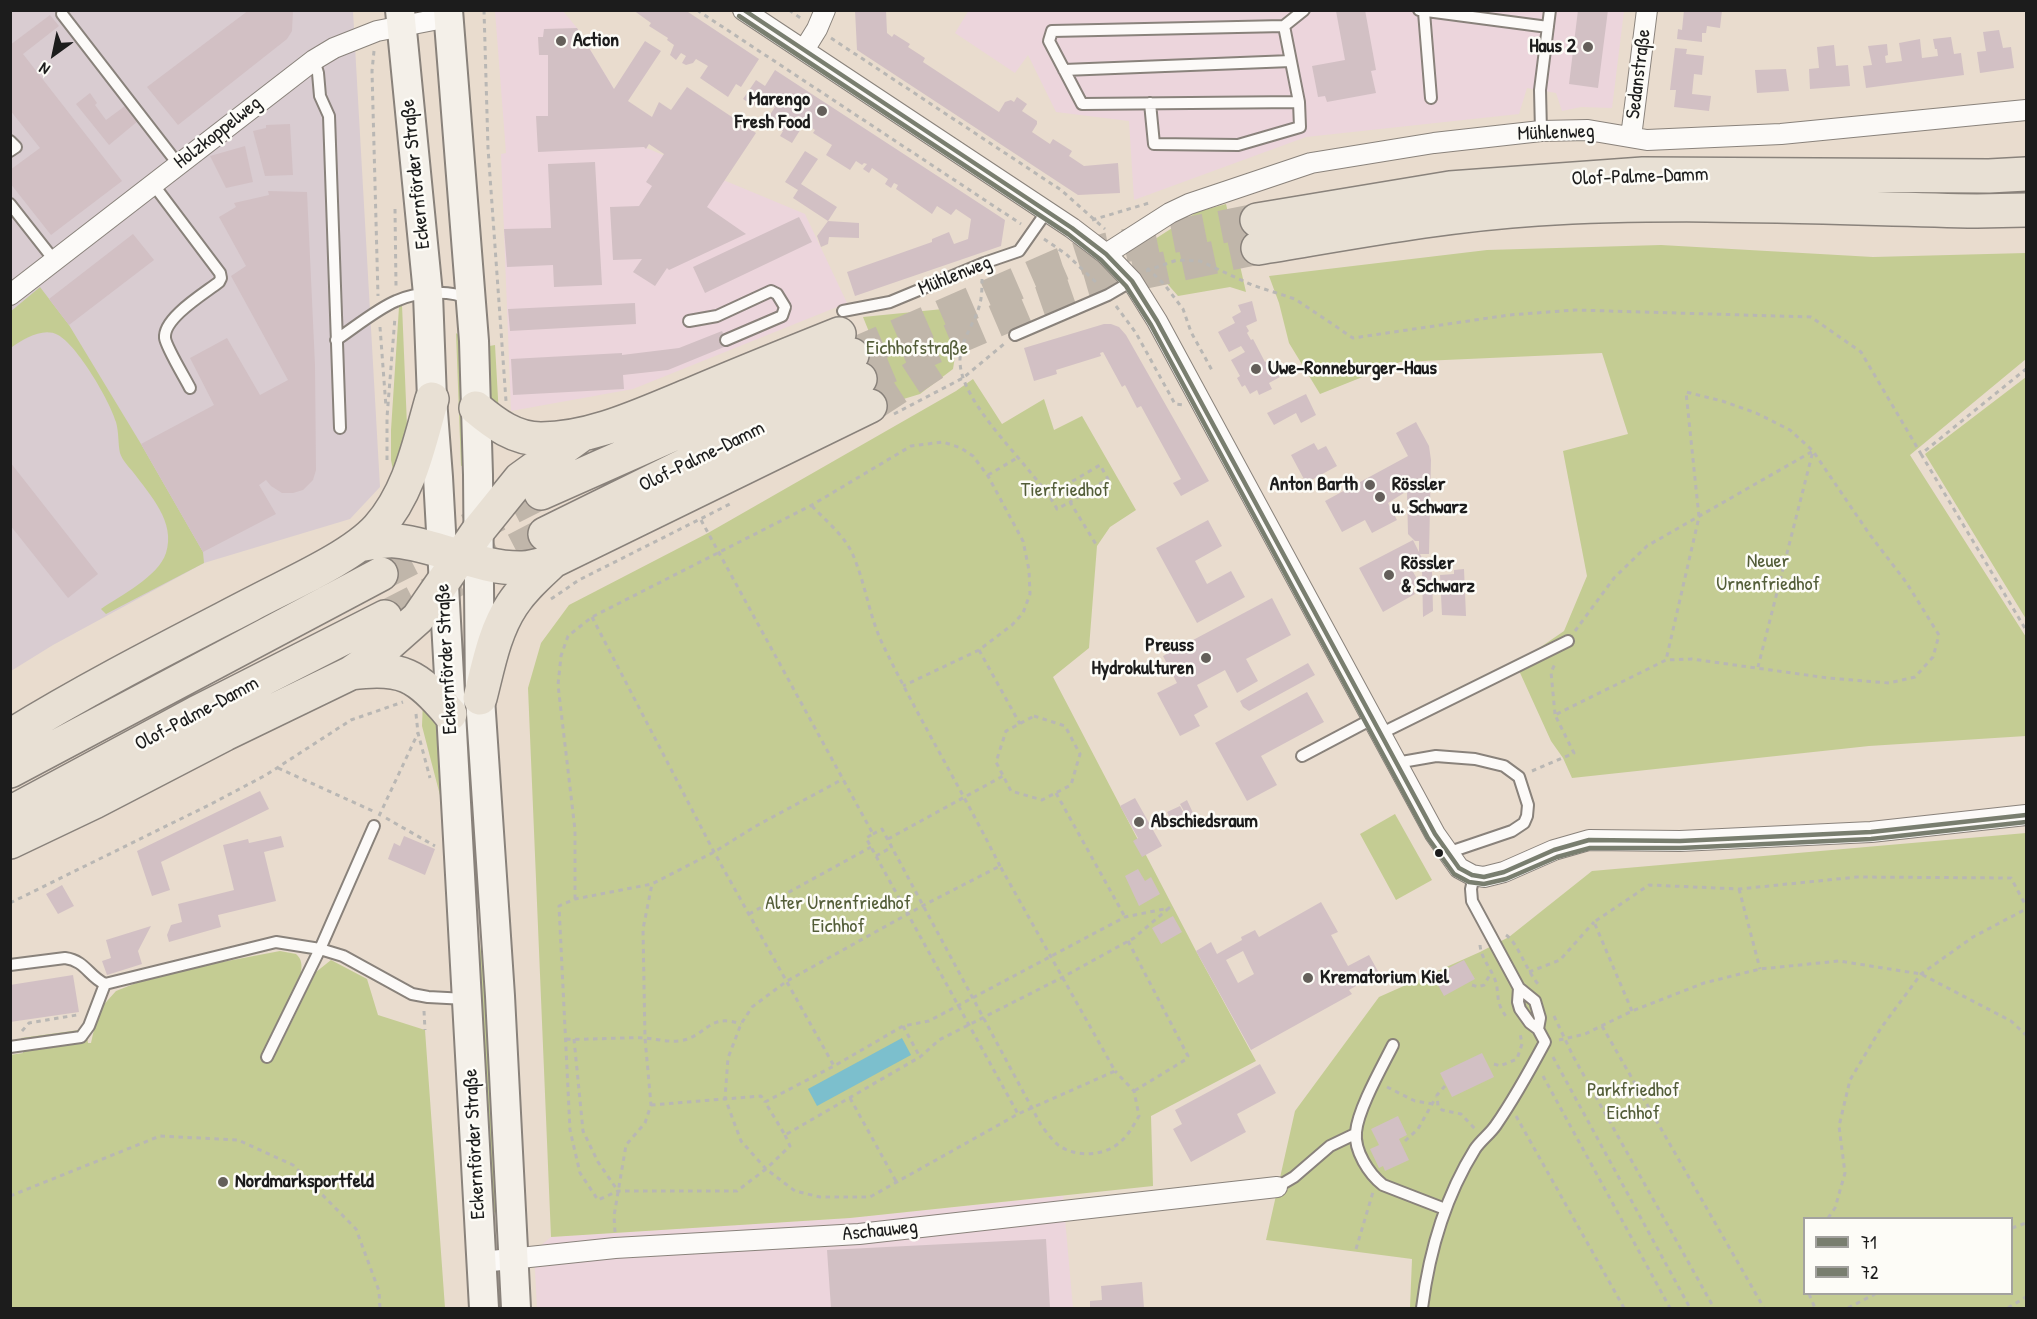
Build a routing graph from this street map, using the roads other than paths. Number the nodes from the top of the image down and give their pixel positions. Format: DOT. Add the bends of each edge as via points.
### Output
graph roads {
  1 [pos="743,10"];
  2 [pos="825,10"];
  3 [pos="1304,10"];
  4 [pos="1550,10"];
  5 [pos="1647,10"];
  6 [pos="1422,11"];
  7 [pos="62,14"];
  8 [pos="449,14"];
  9 [pos="393,23"];
  10 [pos="1284,26"];
  11 [pos="1548,27"];
  12 [pos="804,50"];
  13 [pos="314,60"];
  14 [pos="1291,61"];
  15 [pos="1064,70"];
  16 [pos="1431,98"];
  17 [pos="1299,102"];
  18 [pos="1150,103"];
  19 [pos="2026,110"];
  20 [pos="1541,131"];
  21 [pos="1631,137"];
  22 [pos="10,141"];
  23 [pos="10,151"];
  24 [pos="178,164"];
  25 [pos="2026,174"];
  26 [pos="153,184"];
  27 [pos="10,204"];
  28 [pos="2026,210"];
  29 [pos="1047,211"];
  30 [pos="1119,252"];
  31 [pos="54,260"];
  32 [pos="1132,281"];
  33 [pos="428,294"];
  34 [pos="10,295"];
  35 [pos="471,301"];
  36 [pos="690,321"];
  37 [pos="1015,335"];
  38 [pos="336,340"];
  39 [pos="726,340"];
  40 [pos="853,357"];
  41 [pos="190,388"];
  42 [pos="432,399"];
  43 [pos="476,408"];
  44 [pos="340,428"];
  45 [pos="580,435"];
  46 [pos="541,493"];
  47 [pos="359,545"];
  48 [pos="549,548"];
  49 [pos="460,556"];
  50 [pos="381,574"];
  51 [pos="385,617"];
  52 [pos="1568,641"];
  53 [pos="351,673"];
  54 [pos="480,698"];
  55 [pos="450,714"];
  56 [pos="1376,726"];
  57 [pos="10,735"];
  58 [pos="1302,756"];
  59 [pos="1396,763"];
  60 [pos="10,771"];
  61 [pos="10,813"];
  62 [pos="2026,815"];
  63 [pos="375,825"];
  64 [pos="10,842"];
  65 [pos="1447,854"];
  66 [pos="1474,876"];
  67 [pos="320,949"];
  68 [pos="10,965"];
  69 [pos="105,984"];
  70 [pos="1519,988"];
  71 [pos="466,999"];
  72 [pos="1538,1029"];
  73 [pos="1393,1045"];
  74 [pos="10,1047"];
  75 [pos="267,1057"];
  76 [pos="1355,1134"];
  77 [pos="1277,1187"];
  78 [pos="1445,1209"];
  79 [pos="513,1260"];
  80 [pos="482,1262"];
  81 [pos="484,1308"];
  82 [pos="516,1308"];
  83 [pos="1422,1308"];
  1 -- 12 [label="street"];
  2 -- 12 [label="street"];
  3 -- 10 [label="lane"];
  4 -- 11 [label="lane"];
  5 -- 21 [label="street, Sedanstraße"];
  6 -- 11 [label="lane"];
  6 -- 16 [label="lane"];
  7 -- 24 [label="lane"];
  8 -- 9 [label="street, Holzkoppelweg"];
  8 -- 35 [label="main road, Eckernförder Straße"];
  9 -- 13 [label="street, Holzkoppelweg"];
  9 -- 33 [label="main road, Eckernförder Straße"];
  10 -- 14 [label="lane"];
  10 -- 15 [label="lane" via="1052,31 1049,41"];
  11 -- 20 [label="lane" via="1540,90"];
  12 -- 29 [label="street"];
  13 -- 24 [label="street, Holzkoppelweg"];
  13 -- 38 [label="lane" via="320,96 329,116"];
  14 -- 15 [label="lane"];
  14 -- 17 [label="lane"];
  15 -- 18 [label="lane" via="1082,104"];
  17 -- 18 [label="lane"];
  17 -- 18 [label="lane" via="1300,127 1238,145 1154,144"];
  19 -- 21 [label="street, Mühlenweg" via="1781,134 1661,140"];
  20 -- 21 [label="street, Mühlenweg" via="1588,130"];
  20 -- 30 [label="street, Mühlenweg" via="1311,163 1189,204 1170,213"];
  22 -- 23 [label="lane" via="16,147"];
  24 -- 26 [label="street, Holzkoppelweg"];
  25 -- 28 [label="highway, Olof-Palme-Damm" via="1643,174 1450,188 1257,234 1536,209 1646,204"];
  26 -- 31 [label="street, Holzkoppelweg"];
  26 -- 41 [label="lane" via="221,278 179,312 167,328 165,339"];
  27 -- 31 [label="lane"];
  29 -- 30 [label="street"];
  29 -- 40 [label="lane, Mühlenweg" via="1019,251 890,302"];
  30 -- 32 [label="street"];
  31 -- 34 [label="street, Holzkoppelweg"];
  32 -- 37 [label="lane" via="1108,296"];
  32 -- 56 [label="street"];
  33 -- 35 [label="lane" via="446,292"];
  33 -- 38 [label="lane" via="396,300"];
  33 -- 42 [label="main road, Eckernförder Straße"];
  35 -- 43 [label="main road, Eckernförder Straße"];
  36 -- 39 [label="lane" via="717,316 771,291 777,294 786,307 782,316"];
  38 -- 44 [label="lane"];
  40 -- 45 [label="highway" via="646,412"];
  40 -- 46 [label="highway, Olof-Palme-Damm"];
  40 -- 48 [label="highway, Olof-Palme-Damm"];
  42 -- 47 [label="highway" via="405,488 382,522"];
  42 -- 49 [label="main road, Eckernförder Straße"];
  43 -- 45 [label="highway" via="507,431 525,437"];
  43 -- 49 [label="main road, Eckernförder Straße"];
  45 -- 49 [label="highway" via="520,479"];
  47 -- 49 [label="highway" via="396,541"];
  47 -- 57 [label="highway"];
  48 -- 49 [label="highway" via="523,568"];
  48 -- 54 [label="highway" via="506,614"];
  49 -- 53 [label="highway" via="412,623"];
  49 -- 54 [label="main road, Eckernförder Straße"];
  49 -- 55 [label="main road, Eckernförder Straße"];
  50 -- 60 [label="highway, Olof-Palme-Damm"];
  51 -- 61 [label="highway, Olof-Palme-Damm"];
  52 -- 56 [label="lane"];
  53 -- 55 [label="highway" via="399,673 415,689 431,693"];
  53 -- 64 [label="highway"];
  54 -- 79 [label="main road, Eckernförder Straße"];
  55 -- 71 [label="main road, Eckernförder Straße"];
  56 -- 58 [label="lane"];
  56 -- 59 [label="street"];
  59 -- 65 [label="street"];
  59 -- 65 [label="lane" via="1436,756 1475,759 1504,766 1519,777 1528,805 1524,823"];
  62 -- 66 [label="street" via="1871,832 1680,841 1589,840 1494,875"];
  63 -- 67 [label="lane"];
  65 -- 66 [label="street" via="1459,868"];
  66 -- 70 [label="lane" via="1471,897"];
  67 -- 69 [label="lane" via="276,942"];
  67 -- 71 [label="lane" via="343,956 402,990 423,997"];
  67 -- 75 [label="lane"];
  68 -- 69 [label="lane" via="71,959"];
  69 -- 74 [label="lane" via="89,1026 81,1036"];
  70 -- 72 [label="lane" via="1520,1009"];
  70 -- 72 [label="lane" via="1539,1008"];
  71 -- 80 [label="main road, Eckernförder Straße"];
  72 -- 78 [label="lane" via="1545,1042 1507,1109 1474,1150"];
  73 -- 76 [label="lane"];
  76 -- 77 [label="lane" via="1330,1146"];
  76 -- 78 [label="lane" via="1366,1164 1377,1179 1399,1192"];
  77 -- 79 [label="street, Aschauweg" via="858,1234 615,1248"];
  78 -- 83 [label="lane"];
  79 -- 80 [label="street, Aschauweg"];
  79 -- 82 [label="main road, Eckernförder Straße"];
  80 -- 81 [label="main road, Eckernförder Straße"];
}
